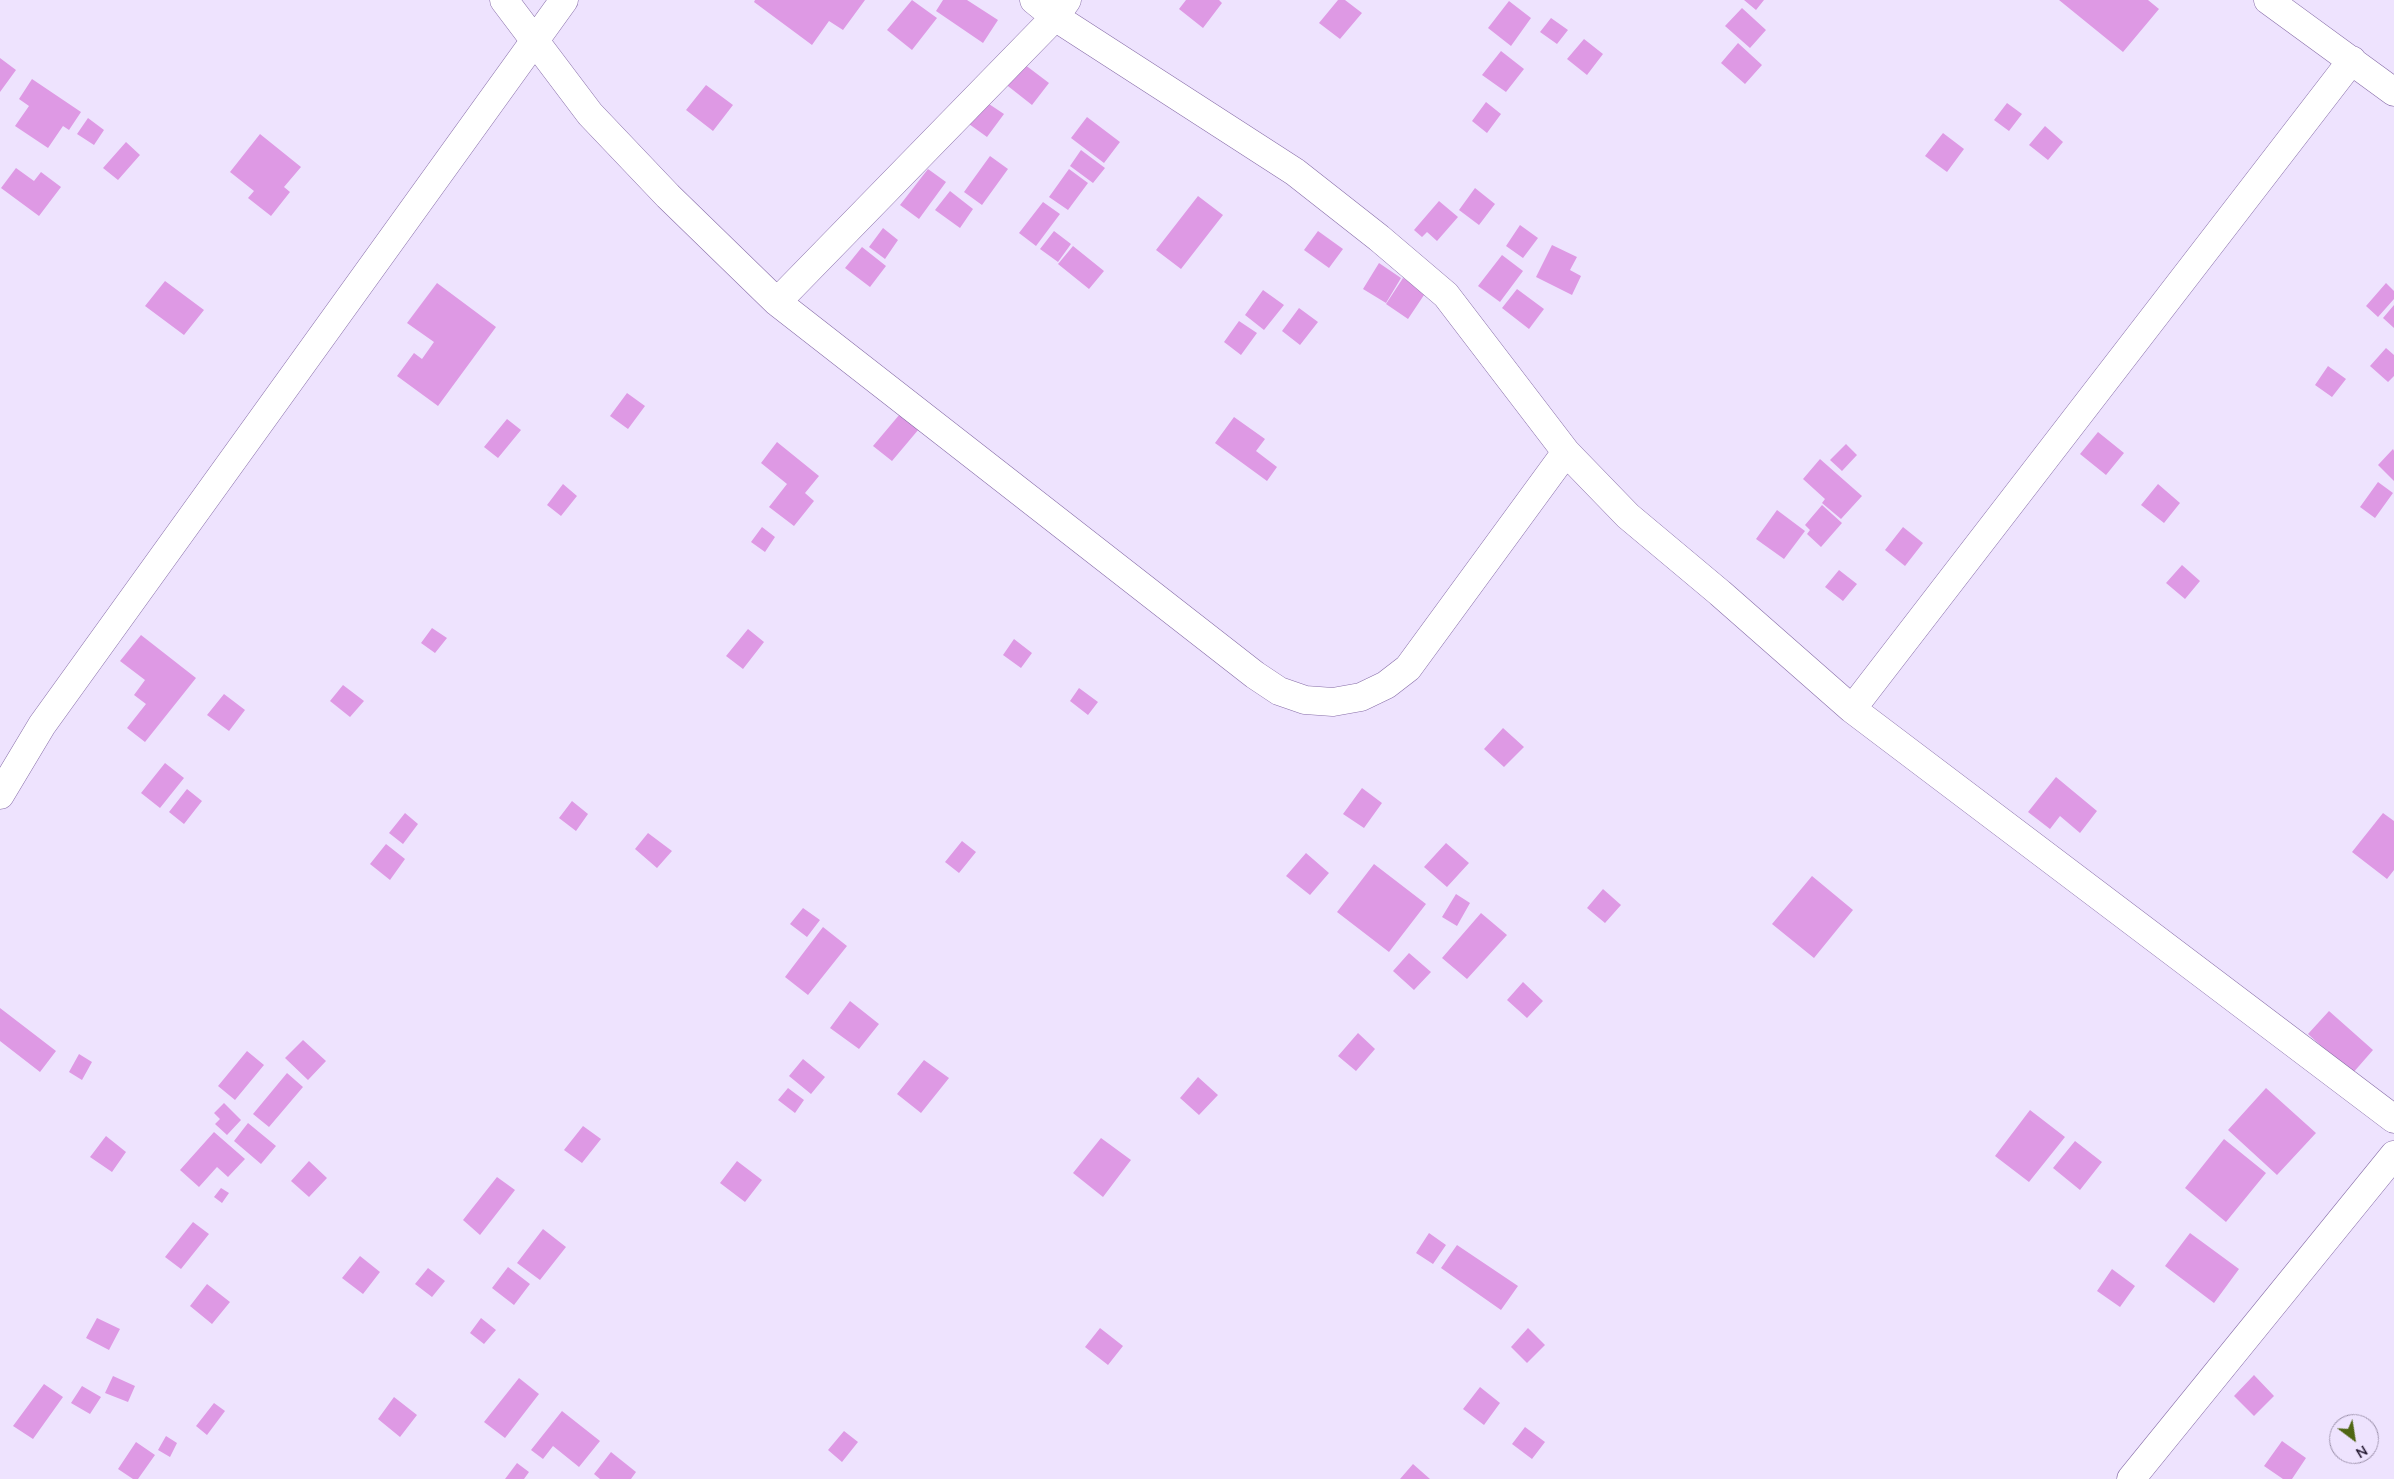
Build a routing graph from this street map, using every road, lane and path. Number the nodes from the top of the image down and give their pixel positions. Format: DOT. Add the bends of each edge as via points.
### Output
graph roads {
  1 [pos="504,0"];
  2 [pos="564,0"];
  3 [pos="1034,0"];
  4 [pos="2268,0"];
  5 [pos="1061,8"];
  6 [pos="534,40"];
  7 [pos="2352,60"];
  8 [pos="2394,92"];
  9 [pos="777,302"];
  10 [pos="1566,452"];
  11 [pos="1852,709"];
  12 [pos="0,795"];
  13 [pos="2394,1119"];
  14 [pos="2394,1155"];
  15 [pos="2131,1479"];
  1 -- 6 [label="street"];
  2 -- 6 [label="street"];
  3 -- 5 [label="street"];
  4 -- 7 [label="street"];
  5 -- 9 [label="street"];
  5 -- 10 [label="street" via="1295,172 1446,295"];
  6 -- 9 [label="street" via="590,114 668,196"];
  6 -- 12 [label="street" via="42,725"];
  7 -- 8 [label="street"];
  7 -- 11 [label="street"];
  9 -- 10 [label="street" via="1255,675 1279,691 1305,700 1333,702 1361,697 1386,685 1408,668"];
  10 -- 11 [label="street" via="1628,516"];
  11 -- 13 [label="street"];
  14 -- 15 [label="street"];
}
